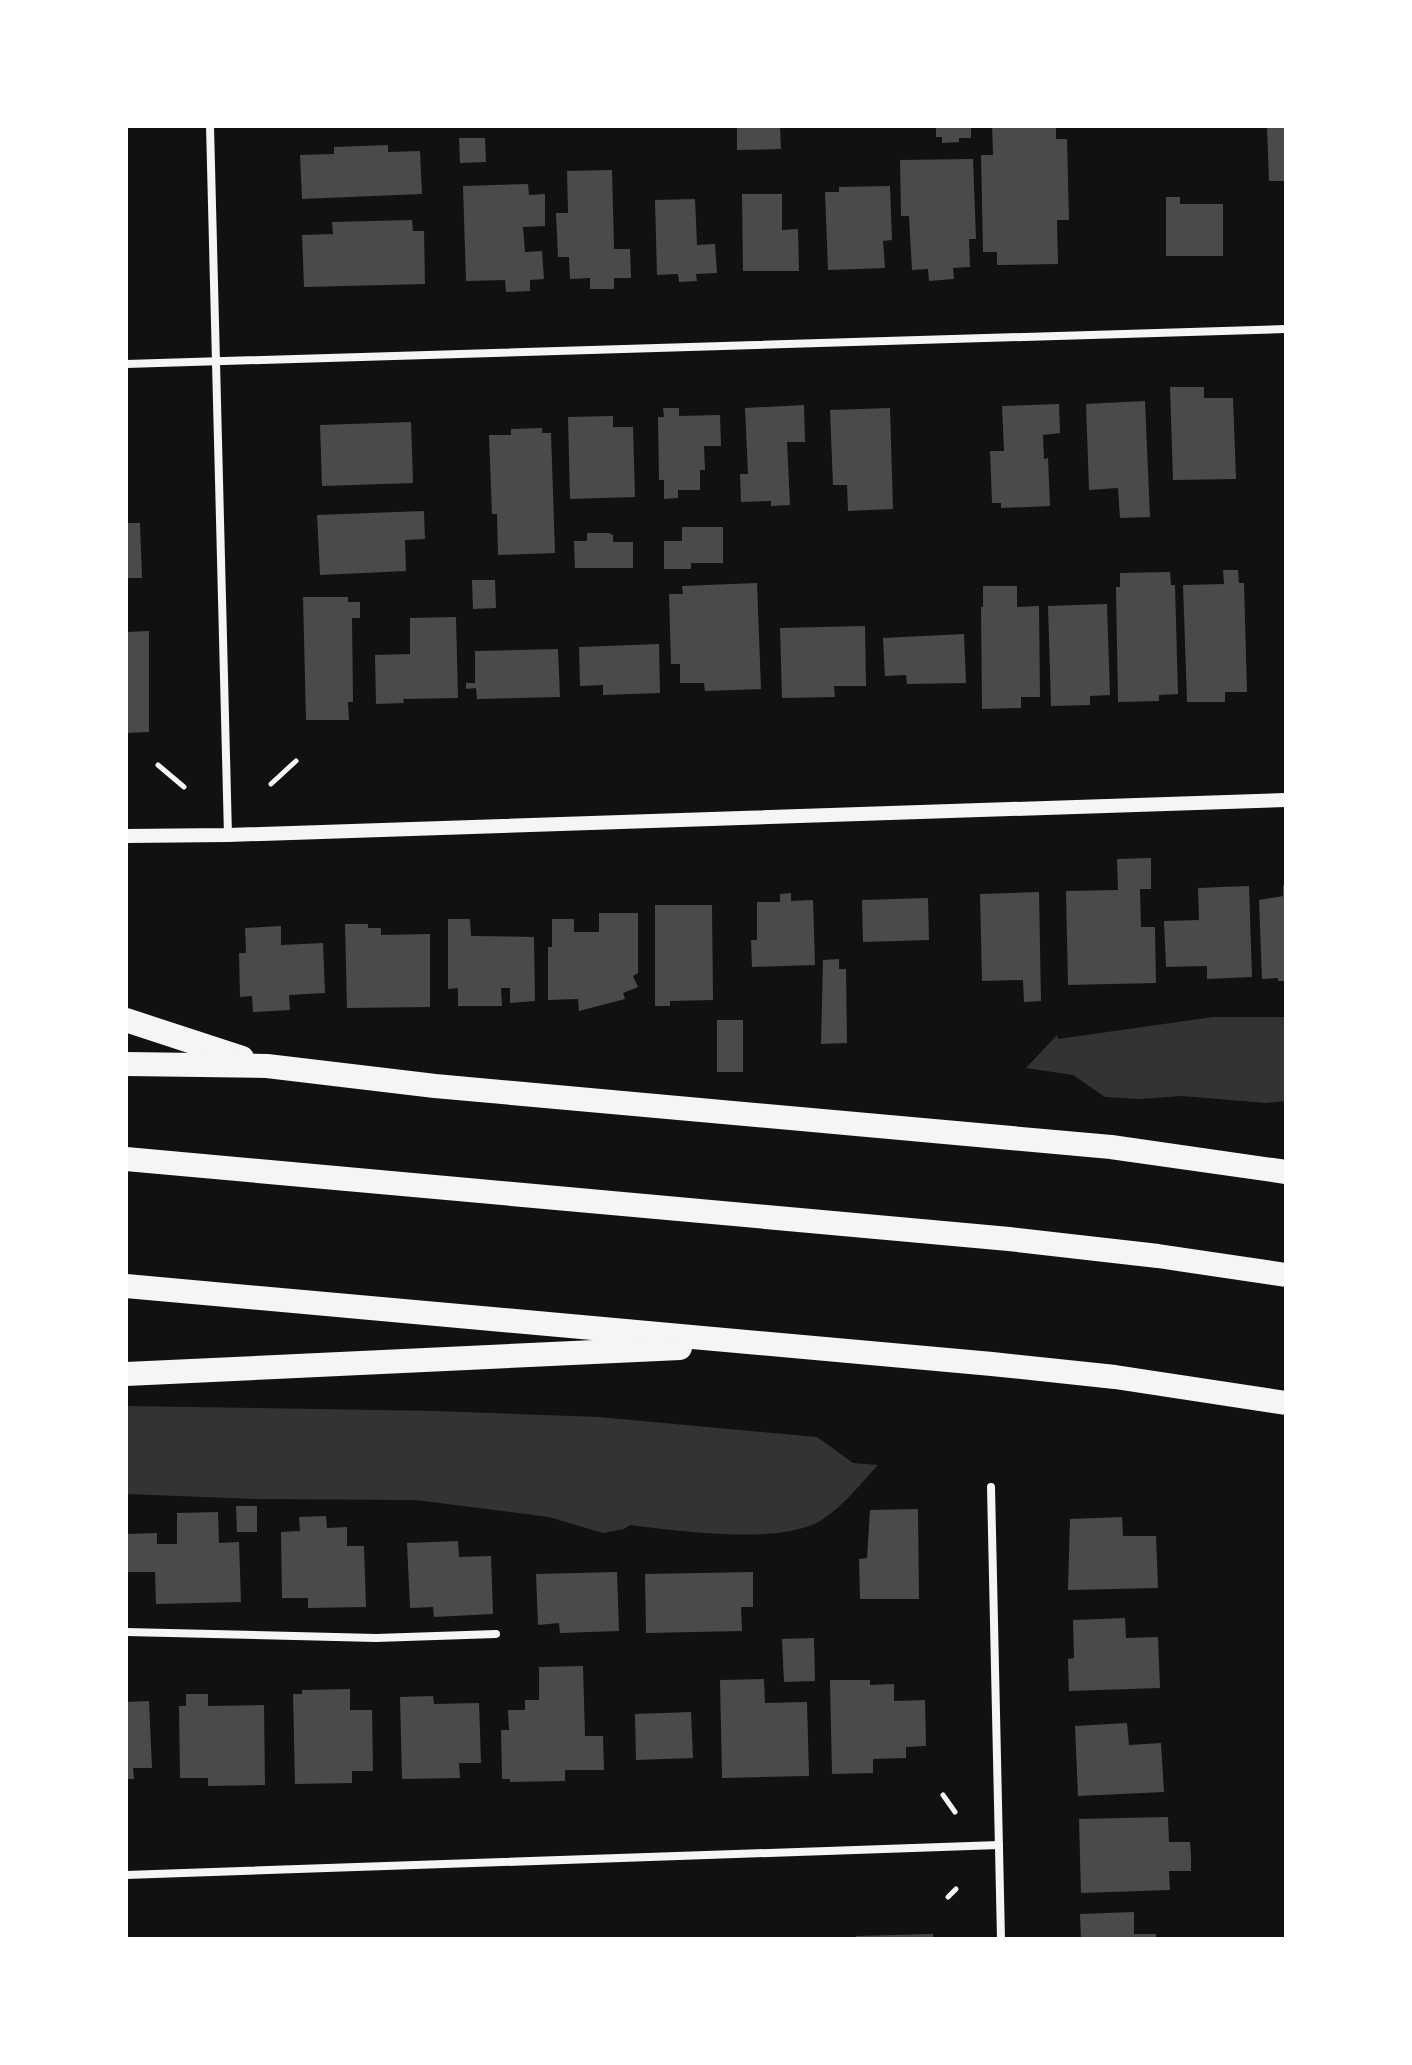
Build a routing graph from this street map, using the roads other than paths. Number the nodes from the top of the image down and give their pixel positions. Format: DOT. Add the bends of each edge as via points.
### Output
graph roads {
  1 [pos="210,126"];
  2 [pos="1286,329"];
  3 [pos="216,361"];
  4 [pos="126,364"];
  5 [pos="1286,800"];
  6 [pos="228,835"];
  7 [pos="126,836"];
  8 [pos="126,1020"];
  9 [pos="126,1064"];
  10 [pos="267,1066"];
  11 [pos="126,1159"];
  12 [pos="1286,1172"];
  13 [pos="1286,1275"];
  14 [pos="126,1286"];
  15 [pos="771,1344"];
  16 [pos="126,1374"];
  17 [pos="1286,1403"];
  18 [pos="991,1487"];
  19 [pos="126,1632"];
  20 [pos="496,1634"];
  21 [pos="999,1845"];
  22 [pos="126,1875"];
  23 [pos="1001,1939"];
  1 -- 3 [label="street"];
  2 -- 3 [label="street"];
  3 -- 4 [label="street"];
  3 -- 6 [label="street"];
  5 -- 6 [label="street"];
  6 -- 7 [label="street"];
  8 -- 10 [label="highway"];
  9 -- 10 [label="highway"];
  10 -- 12 [label="highway" via="1111,1147"];
  11 -- 13 [label="highway" via="1009,1239"];
  14 -- 15 [label="highway"];
  15 -- 16 [label="highway"];
  15 -- 17 [label="highway" via="1115,1377"];
  18 -- 21 [label="street"];
  19 -- 20 [label="street" via="376,1638"];
  21 -- 22 [label="street"];
  21 -- 23 [label="street"];
}
